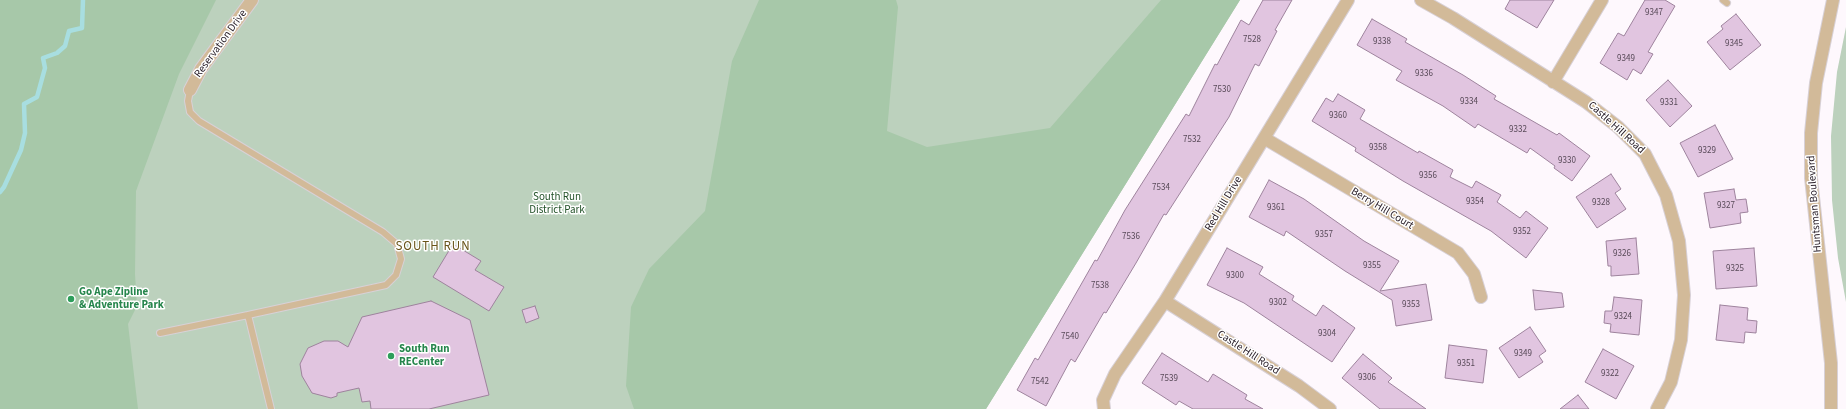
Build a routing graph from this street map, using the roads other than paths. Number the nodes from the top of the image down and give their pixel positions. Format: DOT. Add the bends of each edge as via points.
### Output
graph roads {
  1 [pos="252,0"];
  2 [pos="1348,0"];
  3 [pos="1421,0"];
  4 [pos="1602,0"];
  5 [pos="1832,0"];
  6 [pos="1553,82"];
  7 [pos="190,90"];
  8 [pos="1264,138"];
  9 [pos="1481,297"];
  10 [pos="1165,301"];
  11 [pos="248,315"];
  12 [pos="160,333"];
  13 [pos="271,409"];
  14 [pos="1104,409"];
  15 [pos="1330,409"];
  16 [pos="1657,409"];
  17 [pos="1831,409"];
  1 -- 7 [label="street, Reservation Drive" via="201,69"];
  2 -- 8 [label="street, Red Hill Drive"];
  3 -- 6 [label="street, Castle Hill Road"];
  4 -- 6 [label="street"];
  5 -- 17 [label="street, Huntsman Boulevard" via="1816,83 1811,133 1811,178 1831,363"];
  6 -- 16 [label="street, Castle Hill Road" via="1586,102 1618,127 1645,154 1666,195 1679,241 1684,295 1681,340 1673,375"];
  7 -- 11 [label="lane" via="190,112 199,122 382,232 397,244 401,259 396,275 386,285"];
  8 -- 9 [label="street, Berry Hill Court" via="1458,253 1474,274"];
  8 -- 10 [label="street, Red Hill Drive"];
  10 -- 14 [label="street, Red Hill Drive" via="1115,374 1103,400"];
  10 -- 15 [label="street, Castle Hill Road" via="1299,386"];
  11 -- 12 [label="lane"];
  11 -- 13 [label="lane"];
}
